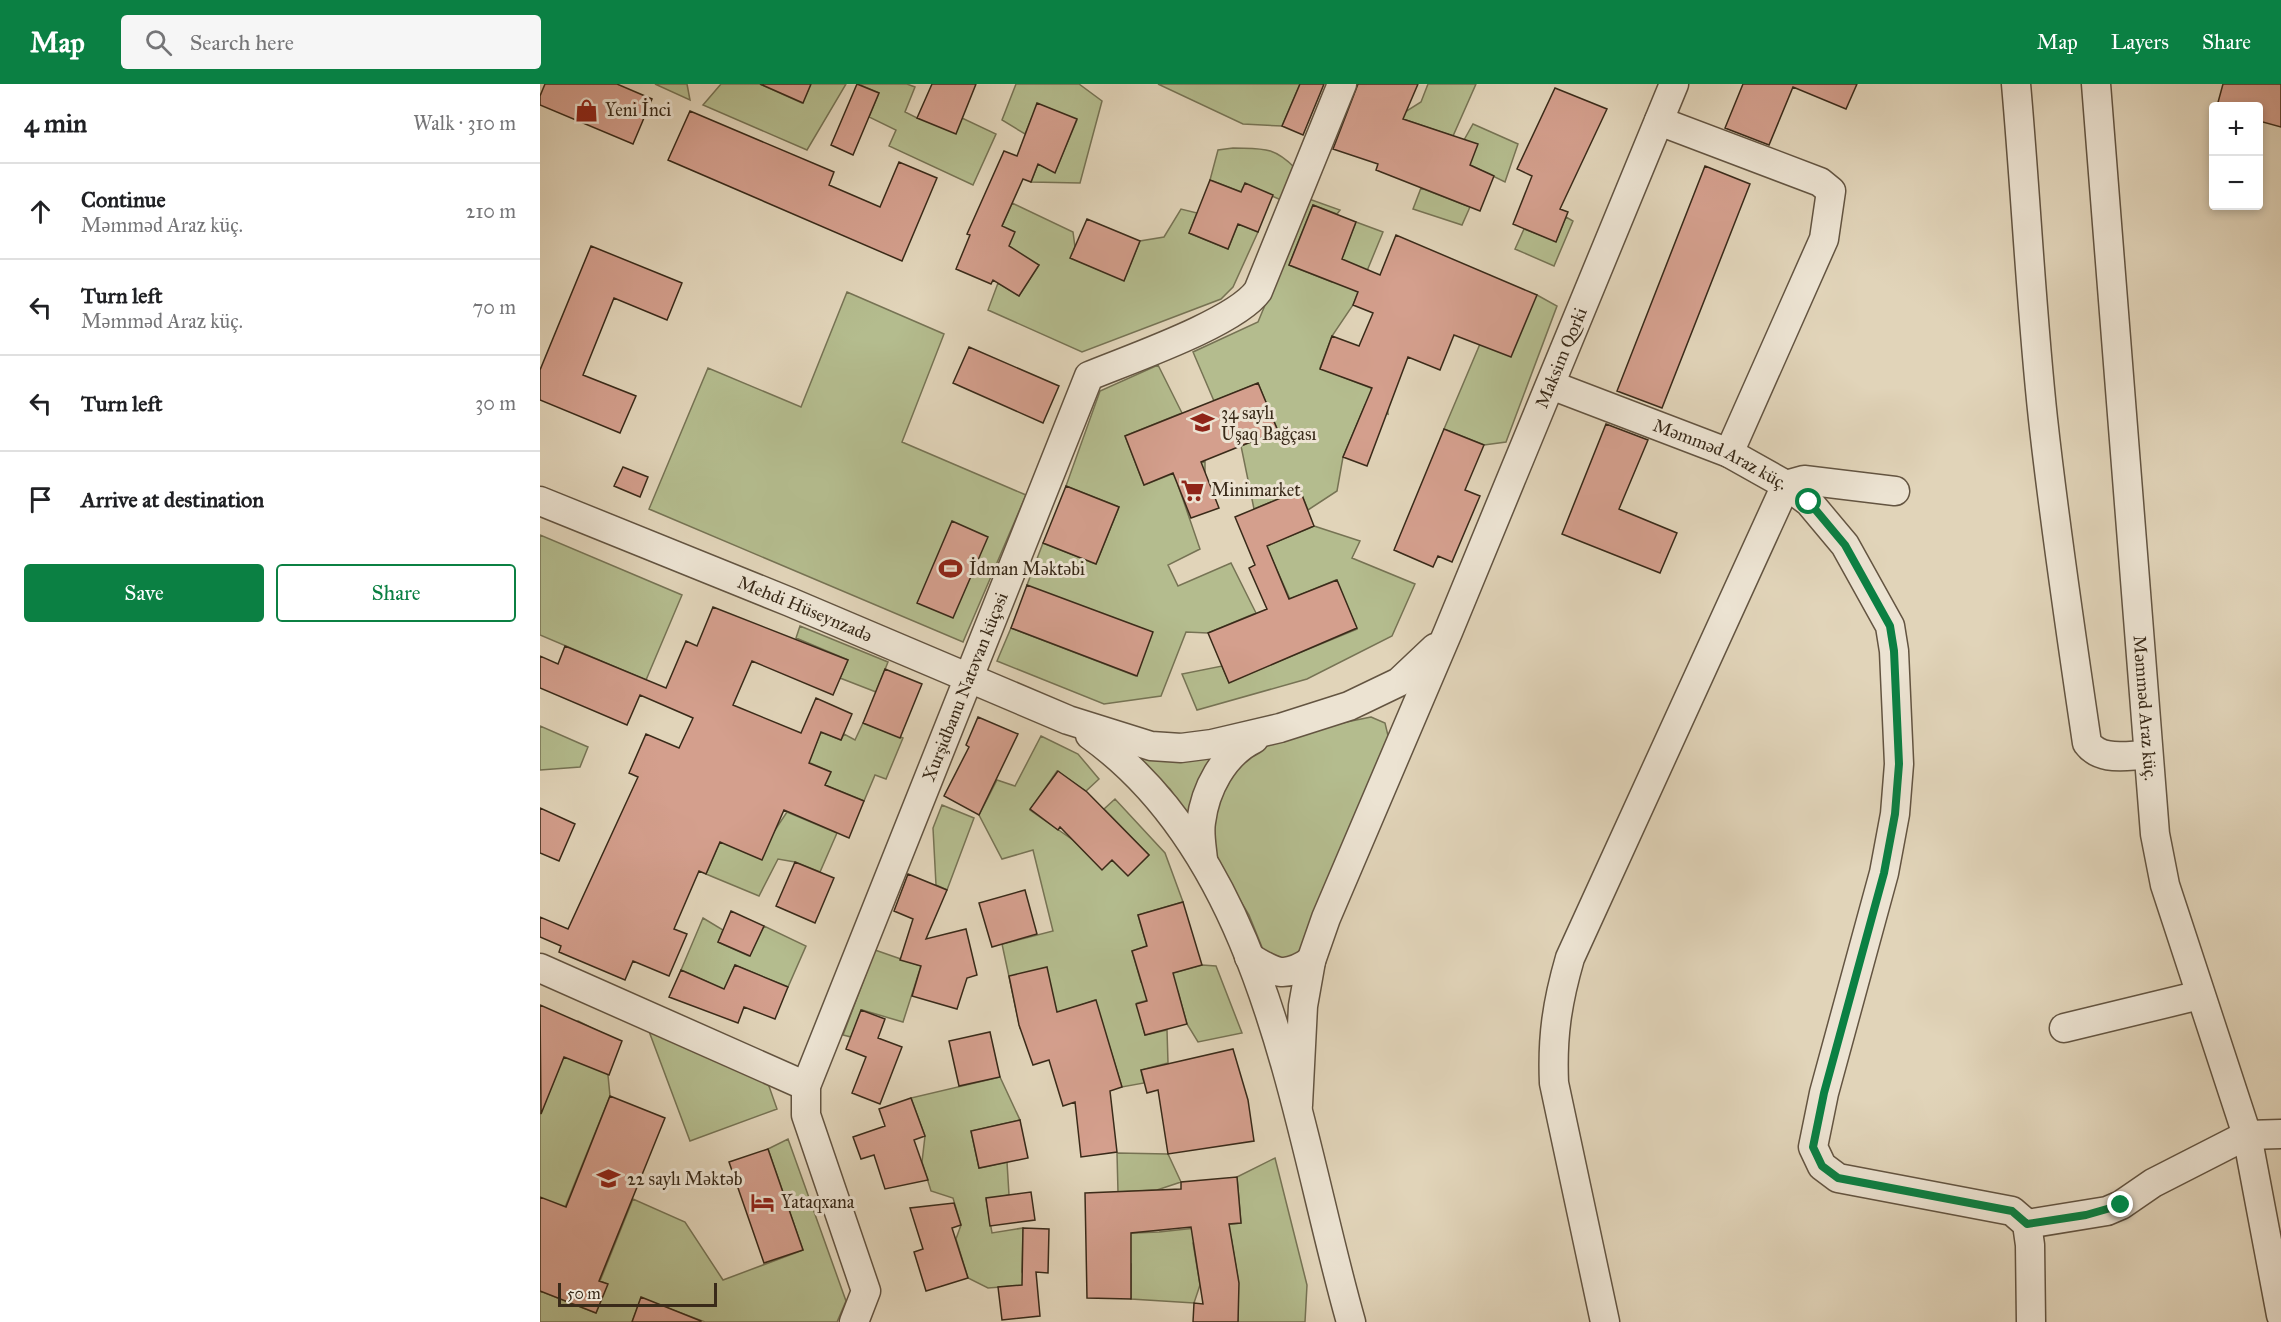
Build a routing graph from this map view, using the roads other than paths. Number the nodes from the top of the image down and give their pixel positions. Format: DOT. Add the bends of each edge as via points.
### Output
graph roads {
  1 [pos="1342,84"];
  2 [pos="1674,84"];
  3 [pos="2016,84"];
  4 [pos="2096,84"];
  5 [pos="1659,121"];
  6 [pos="1551,385"];
  7 [pos="1729,453"];
  8 [pos="1786,485"];
  9 [pos="1895,491"];
  10 [pos="540,501"];
  11 [pos="1448,632"];
  12 [pos="971,677"];
  13 [pos="1349,706"];
  14 [pos="1068,720"];
  15 [pos="1280,728"];
  16 [pos="1396,753"];
  17 [pos="2148,755"];
  18 [pos="1203,860"];
  19 [pos="1249,957"];
  20 [pos="1311,961"];
  21 [pos="540,968"];
  22 [pos="2200,995"];
  23 [pos="2064,1028"];
  24 [pos="806,1086"];
  25 [pos="1298,1105"];
  26 [pos="2281,1134"];
  27 [pos="2247,1135"];
  28 [pos="2027,1224"];
  29 [pos="1333,1260"];
  30 [pos="2281,1315"];
  31 [pos="854,1322"];
  32 [pos="1333,1322"];
  33 [pos="1351,1322"];
  34 [pos="1605,1322"];
  35 [pos="2031,1322"];
  1 -- 12 [label="street, Xurşidbanu Natəvan küçəsi" via="1250,303 1219,321 1089,376"];
  2 -- 5 [label="street, Maksim Qorki"];
  3 -- 17 [label="street" via="2043,418 2087,743 2102,755"];
  4 -- 17 [label="street, Məmməd Araz küç."];
  5 -- 6 [label="street, Maksim Qorki"];
  5 -- 7 [label="street" via="1820,182 1832,191 1824,239"];
  6 -- 7 [label="street, Məmməd Araz küç."];
  6 -- 11 [label="street, Maksim Qorki"];
  7 -- 8 [label="street, Məmməd Araz küç."];
  8 -- 9 [label="street" via="1804,480"];
  8 -- 28 [label="street, Məmməd Araz küç." via="1809,502 1845,545 1890,626 1899,764 1884,873 1813,1147 1822,1166 1838,1178 2012,1211"];
  8 -- 34 [label="street" via="1570,958 1557,1002 1552,1042 1554,1083"];
  10 -- 12 [label="street, Mehdi Hüseynzadə"];
  11 -- 13 [label="street" via="1412,672"];
  11 -- 16 [label="street, Maksim Qorki"];
  12 -- 14 [label="street, Mehdi Hüseynzadə"];
  12 -- 24 [label="street, Xurşidbanu Natəvan küçəsi"];
  13 -- 15 [label="street"];
  13 -- 16 [label="street" via="1378,701 1389,702 1396,708 1400,729"];
  14 -- 15 [label="street" via="1151,746 1181,748"];
  14 -- 18 [label="street" via="1103,744 1150,789"];
  15 -- 18 [label="street" via="1227,758 1204,809"];
  16 -- 20 [label="street, Maksim Qorki"];
  17 -- 22 [label="street, Məmməd Araz küç." via="2155,834 2165,885"];
  18 -- 19 [label="street" via="1227,902"];
  19 -- 20 [label="street" via="1284,974"];
  19 -- 25 [label="street"];
  20 -- 25 [label="street, Maksim Qorki" via="1303,1006"];
  21 -- 24 [label="street"];
  22 -- 23 [label="street"];
  22 -- 27 [label="street, Məmməd Araz küç."];
  24 -- 31 [label="street, Xurşidbanu Natəvan küçəsi" via="807,1115 866,1291"];
  25 -- 29 [label="street"];
  26 -- 27 [label="street"];
  27 -- 28 [label="street" via="2107,1211"];
  27 -- 30 [label="street, Məmməd Araz küç."];
  28 -- 35 [label="street"];
  29 -- 32 [label="street"];
  29 -- 33 [label="street"];
}
